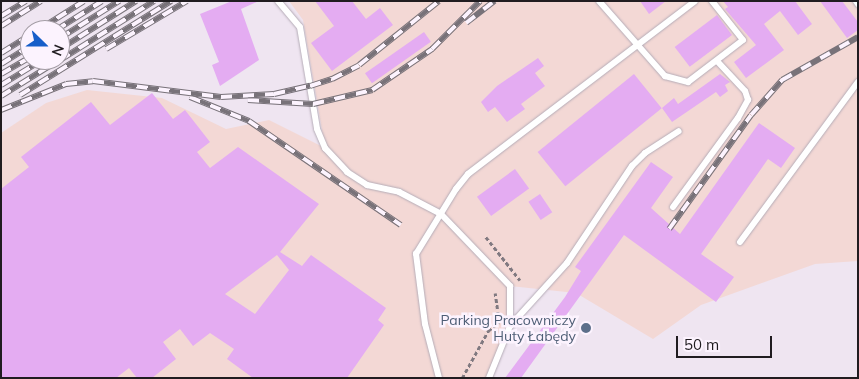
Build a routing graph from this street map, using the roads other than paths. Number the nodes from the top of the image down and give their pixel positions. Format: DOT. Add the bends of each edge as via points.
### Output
graph roads {
  1 [pos="278,1"];
  2 [pos="599,1"];
  3 [pos="695,1"];
  4 [pos="712,1"];
  5 [pos="639,46"];
  6 [pos="718,62"];
  7 [pos="858,82"];
  8 [pos="679,131"];
  9 [pos="673,207"];
  10 [pos="441,214"];
  11 [pos="740,242"];
  12 [pos="510,326"];
  13 [pos="439,378"];
  14 [pos="489,378"];
  1 -- 10 [label="lane" via="300,27 317,129 325,148 347,172 367,185 399,192"];
  2 -- 5 [label="lane"];
  3 -- 5 [label="lane"];
  4 -- 6 [label="lane" via="743,40"];
  5 -- 6 [label="lane" via="665,76 678,81 688,82"];
  5 -- 10 [label="lane" via="468,174"];
  6 -- 9 [label="lane" via="748,100"];
  7 -- 11 [label="lane"];
  8 -- 12 [label="lane" via="645,153 632,166 567,263"];
  10 -- 12 [label="lane" via="510,286"];
  10 -- 13 [label="lane" via="416,254 425,324"];
  12 -- 14 [label="lane"];
}
